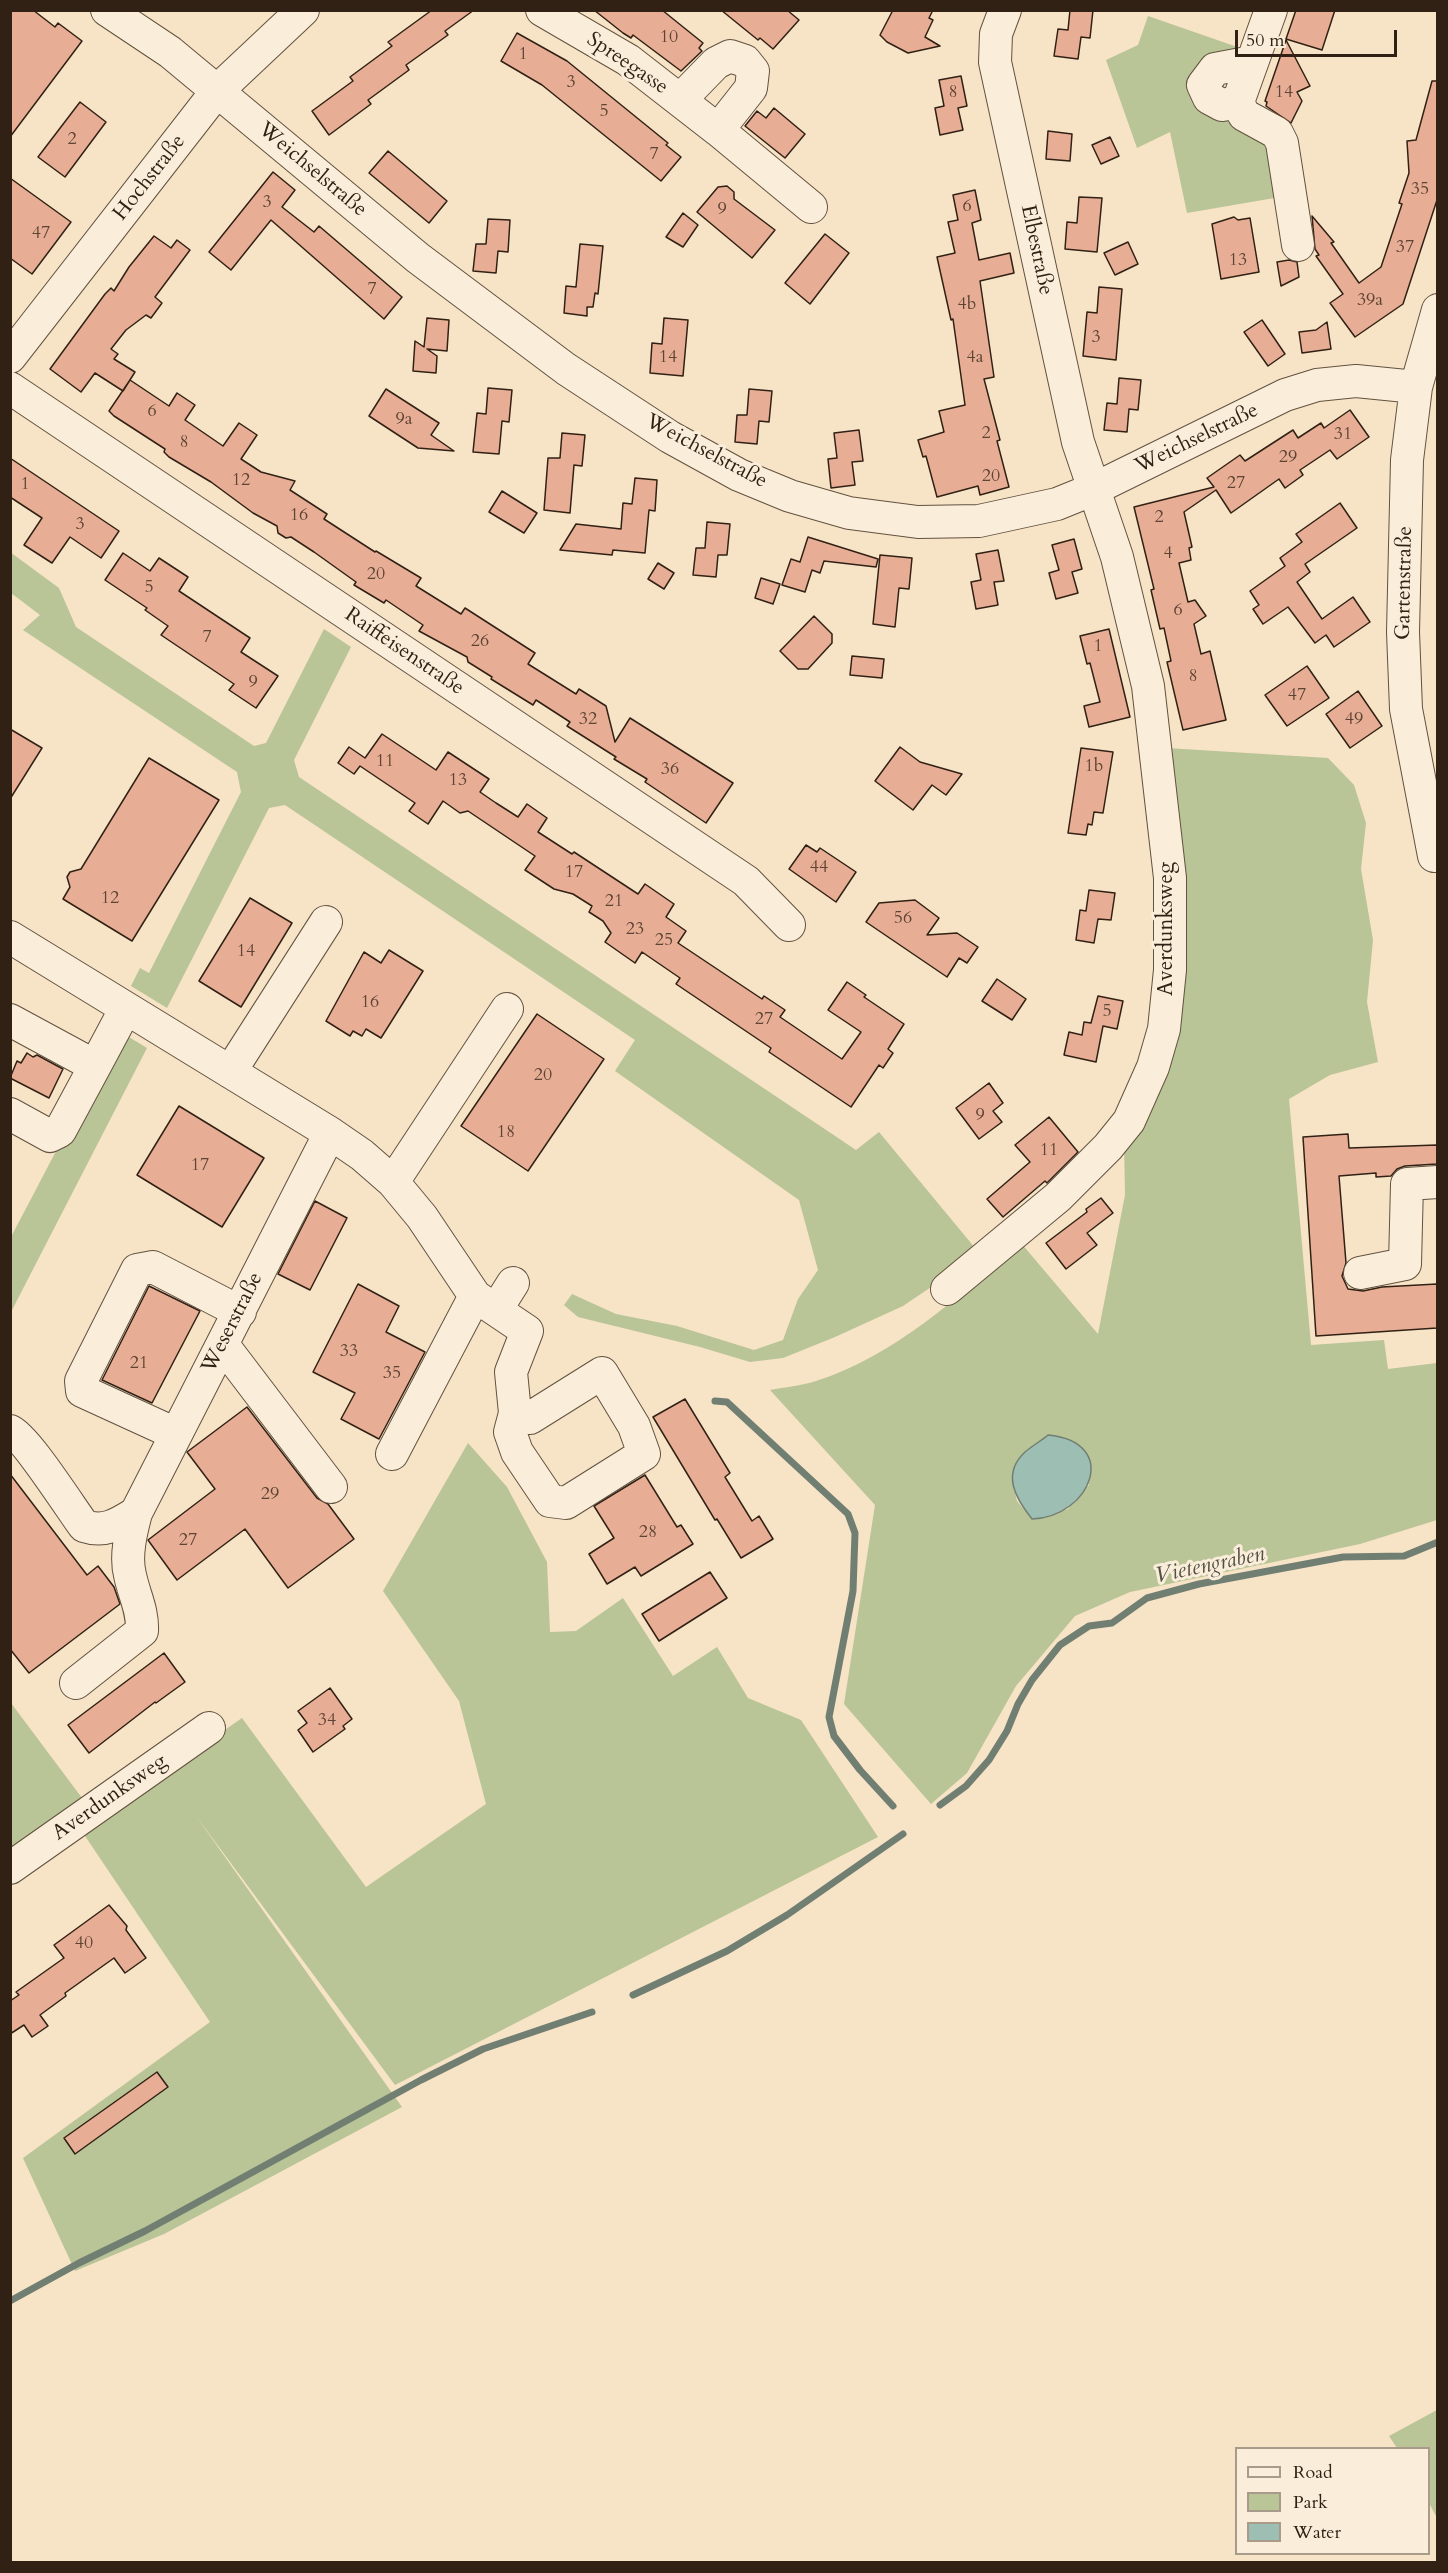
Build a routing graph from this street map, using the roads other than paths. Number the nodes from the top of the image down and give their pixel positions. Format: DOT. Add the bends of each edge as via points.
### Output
graph roads {
  1 [pos="107,10"];
  2 [pos="303,10"];
  3 [pos="542,10"];
  4 [pos="1271,10"];
  5 [pos="1001,22"];
  6 [pos="218,91"];
  7 [pos="680,100"];
  8 [pos="718,130"];
  9 [pos="811,207"];
  10 [pos="1298,245"];
  11 [pos="1437,310"];
  12 [pos="10,357"];
  13 [pos="1416,387"];
  14 [pos="10,388"];
  15 [pos="1094,489"];
  16 [pos="1434,856"];
  17 [pos="326,922"];
  18 [pos="789,925"];
  19 [pos="12,941"];
  20 [pos="126,1008"];
  21 [pos="507,1009"];
  22 [pos="10,1020"];
  23 [pos="95,1066"];
  24 [pos="230,1072"];
  25 [pos="10,1114"];
  26 [pos="330,1133"];
  27 [pos="393,1182"];
  28 [pos="1437,1182"];
  29 [pos="1360,1274"];
  30 [pos="513,1283"];
  31 [pos="947,1289"];
  32 [pos="485,1303"];
  33 [pos="240,1312"];
  34 [pos="223,1345"];
  35 [pos="515,1413"];
  36 [pos="10,1431"];
  37 [pos="176,1434"];
  38 [pos="392,1454"];
  39 [pos="331,1487"];
  40 [pos="136,1513"];
  41 [pos="76,1683"];
  42 [pos="209,1728"];
  43 [pos="10,1868"];
  1 -- 6 [label="street, Weichselstraße" via="170,52"];
  2 -- 6 [label="street, Hochstraße"];
  3 -- 7 [label="street, Spreegasse" via="628,60"];
  4 -- 10 [label="street" via="1238,102 1244,115 1277,133 1282,143"];
  5 -- 15 [label="street, Elbestraße" via="995,62 1078,442"];
  6 -- 12 [label="street, Hochstraße"];
  6 -- 15 [label="street, Weichselstraße" via="418,258 566,369 670,437 739,475 790,496 849,513 918,522 979,521 1057,504"];
  7 -- 8 [label="street, Spreegasse"];
  7 -- 8 [label="street, Spreegasse" via="716,63 730,56 745,61 753,71 751,88"];
  8 -- 9 [label="street, Spreegasse"];
  11 -- 13 [label="street, Gartenstraße"];
  13 -- 15 [label="street, Weichselstraße" via="1356,381 1317,384 1286,395"];
  13 -- 16 [label="street, Gartenstraße" via="1407,460 1403,632 1406,709"];
  14 -- 18 [label="street, Raiffeisenstraße" via="746,881"];
  15 -- 31 [label="street, Averdunksweg" via="1117,557 1148,686 1170,878 1170,970 1164,1029 1153,1067 1129,1121 1108,1147 1058,1197"];
  17 -- 24 [label="street"];
  19 -- 20 [label="street"];
  20 -- 23 [label="street"];
  20 -- 24 [label="street"];
  21 -- 27 [label="street"];
  22 -- 23 [label="street"];
  23 -- 25 [label="street" via="60,1131 50,1136"];
  24 -- 26 [label="street"];
  26 -- 27 [label="street"];
  26 -- 33 [label="street, Weserstraße"];
  27 -- 32 [label="street"];
  28 -- 29 [label="street" via="1407,1184 1405,1264"];
  30 -- 32 [label="street"];
  32 -- 35 [label="street" via="527,1331 511,1372"];
  32 -- 38 [label="street"];
  33 -- 34 [label="street, Weserstraße"];
  33 -- 37 [label="street" via="153,1267 137,1270 81,1381 82,1391"];
  34 -- 37 [label="street, Weserstraße"];
  34 -- 39 [label="street"];
  35 -- 35 [label="street" via="510,1432 516,1452 550,1502 566,1503 644,1454 634,1426 602,1373 531,1418"];
  36 -- 40 [label="street" via="16,1433 84,1526 95,1530 110,1528"];
  37 -- 40 [label="street, Weserstraße"];
  40 -- 41 [label="street, Weserstraße" via="130,1536 129,1573 143,1616 142,1631"];
  42 -- 43 [label="street, Averdunksweg"];
}
